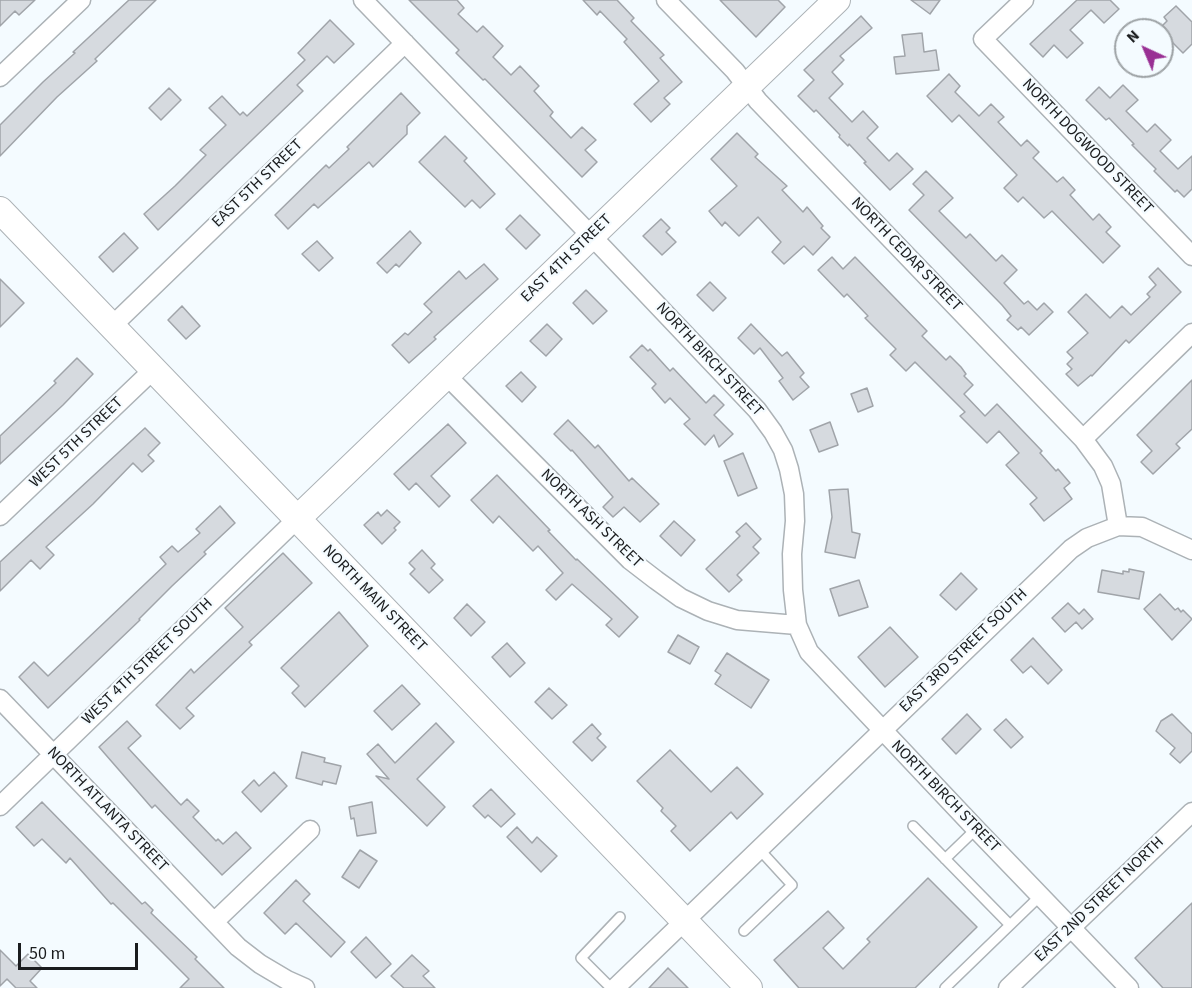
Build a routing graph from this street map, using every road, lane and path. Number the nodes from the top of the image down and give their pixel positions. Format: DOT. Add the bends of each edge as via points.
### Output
graph roads {
  1 [pos="81,0"];
  2 [pos="363,0"];
  3 [pos="666,0"];
  4 [pos="837,0"];
  5 [pos="1024,0"];
  6 [pos="405,43"];
  7 [pos="0,77"];
  8 [pos="747,87"];
  9 [pos="4,221"];
  10 [pos="592,235"];
  11 [pos="1192,256"];
  12 [pos="112,326"];
  13 [pos="1192,333"];
  14 [pos="154,369"];
  15 [pos="446,375"];
  16 [pos="1083,439"];
  17 [pos="0,516"];
  18 [pos="297,519"];
  19 [pos="1118,526"];
  20 [pos="1192,550"];
  21 [pos="796,625"];
  22 [pos="0,699"];
  23 [pos="882,730"];
  24 [pos="54,753"];
  25 [pos="0,806"];
  26 [pos="1192,812"];
  27 [pos="913,826"];
  28 [pos="976,829"];
  29 [pos="310,830"];
  30 [pos="759,849"];
  31 [pos="945,859"];
  32 [pos="1040,896"];
  33 [pos="620,917"];
  34 [pos="684,921"];
  35 [pos="214,922"];
  36 [pos="1010,925"];
  37 [pos="1071,927"];
  38 [pos="744,931"];
  39 [pos="738,981"];
  40 [pos="305,988"];
  41 [pos="613,988"];
  42 [pos="945,988"];
  43 [pos="1008,988"];
  44 [pos="1130,988"];
  1 -- 7 [label="street"];
  2 -- 6 [label="street, NORTH BIRCH STREET"];
  3 -- 8 [label="street, NORTH CEDAR STREET"];
  4 -- 8 [label="main road, EAST 4TH STREET"];
  5 -- 11 [label="street, NORTH DOGWOOD STREET" via="983,39"];
  6 -- 10 [label="street, NORTH BIRCH STREET"];
  6 -- 12 [label="street, EAST 5TH STREET"];
  8 -- 10 [label="main road, EAST 4TH STREET"];
  8 -- 16 [label="street, NORTH CEDAR STREET"];
  9 -- 12 [label="main road, NORTH MAIN STREET"];
  10 -- 15 [label="main road, EAST 4TH STREET"];
  10 -- 21 [label="street, NORTH BIRCH STREET" via="758,410 783,450 794,494 792,590"];
  12 -- 14 [label="main road, NORTH MAIN STREET"];
  13 -- 16 [label="street"];
  14 -- 17 [label="street, WEST 5TH STREET"];
  14 -- 18 [label="main road, NORTH MAIN STREET"];
  15 -- 18 [label="main road, EAST 4TH STREET"];
  15 -- 21 [label="street, NORTH ASH STREET" via="630,560 681,598 737,620"];
  16 -- 19 [label="street, NORTH CEDAR STREET" via="1111,484"];
  18 -- 24 [label="street, WEST 4TH STREET SOUTH"];
  18 -- 34 [label="main road, NORTH MAIN STREET"];
  19 -- 20 [label="street, EAST 3RD STREET SOUTH" via="1142,527"];
  19 -- 23 [label="street, EAST 3RD STREET SOUTH" via="1087,537 1071,549"];
  21 -- 23 [label="street, NORTH BIRCH STREET" via="809,652"];
  22 -- 24 [label="street, NORTH ATLANTA STREET"];
  23 -- 28 [label="street, NORTH BIRCH STREET"];
  23 -- 30 [label="street, EAST 3RD STREET SOUTH"];
  24 -- 25 [label="street, WEST 4TH STREET SOUTH"];
  24 -- 35 [label="street, NORTH ATLANTA STREET"];
  26 -- 37 [label="street, EAST 2ND STREET NORTH"];
  27 -- 31 [label="lane"];
  28 -- 31 [label="lane"];
  28 -- 32 [label="street, NORTH BIRCH STREET"];
  29 -- 35 [label="street"];
  30 -- 34 [label="street, EAST 3RD STREET SOUTH"];
  30 -- 38 [label="lane" via="792,885"];
  31 -- 36 [label="lane"];
  32 -- 36 [label="lane"];
  32 -- 37 [label="street, NORTH BIRCH STREET"];
  33 -- 41 [label="lane" via="581,958"];
  34 -- 39 [label="main road, NORTH MAIN STREET"];
  34 -- 41 [label="street, EAST 3RD STREET SOUTH"];
  35 -- 40 [label="street, NORTH ATLANTA STREET" via="260,964"];
  36 -- 42 [label="lane"];
  37 -- 43 [label="street, EAST 2ND STREET NORTH"];
  37 -- 44 [label="street, NORTH BIRCH STREET"];
}
